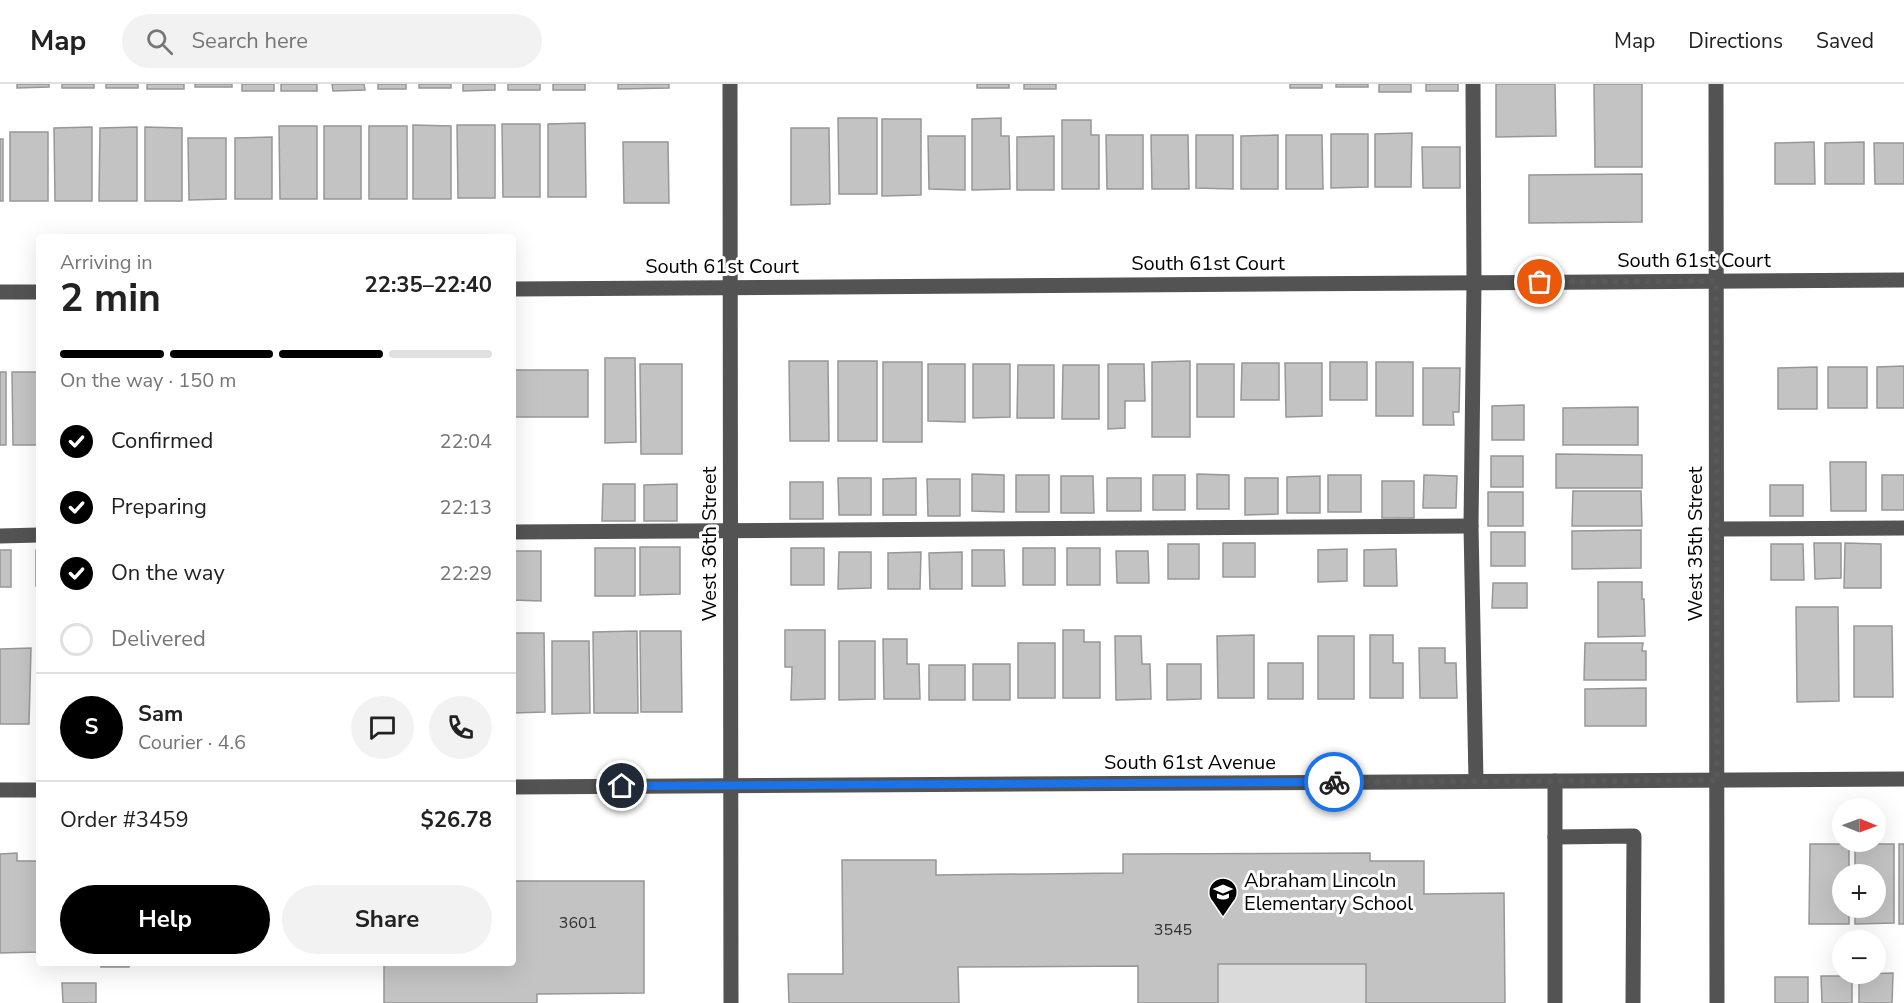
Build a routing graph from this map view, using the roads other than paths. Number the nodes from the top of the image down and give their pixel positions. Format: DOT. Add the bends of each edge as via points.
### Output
graph roads {
  1 [pos="730,84"];
  2 [pos="1473,84"];
  3 [pos="1716,84"];
  4 [pos="1904,280"];
  5 [pos="1716,281"];
  6 [pos="1474,283"];
  7 [pos="730,288"];
  8 [pos="516,289"];
  9 [pos="0,292"];
  10 [pos="36,292"];
  11 [pos="1472,526"];
  12 [pos="1904,528"];
  13 [pos="1716,529"];
  14 [pos="730,531"];
  15 [pos="516,532"];
  16 [pos="36,535"];
  17 [pos="0,536"];
  18 [pos="1904,779"];
  19 [pos="1717,780"];
  20 [pos="1476,781"];
  21 [pos="1555,781"];
  22 [pos="731,786"];
  23 [pos="516,787"];
  24 [pos="0,790"];
  25 [pos="36,790"];
  26 [pos="1555,837"];
  27 [pos="731,1003"];
  28 [pos="1555,1003"];
  29 [pos="1633,1003"];
  30 [pos="1717,1003"];
  1 -- 7 [label="street, West 36th Street"];
  2 -- 6 [label="street"];
  3 -- 5 [label="street, West 35th Street"];
  4 -- 5 [label="street, South 61st Court"];
  5 -- 6 [label="street, South 61st Court"];
  5 -- 13 [label="street, West 35th Street"];
  6 -- 7 [label="street, South 61st Court"];
  6 -- 11 [label="street"];
  7 -- 8 [label="street, South 61st Court"];
  7 -- 14 [label="street, West 36th Street"];
  9 -- 10 [label="street"];
  11 -- 14 [label="street"];
  11 -- 20 [label="street"];
  12 -- 13 [label="street"];
  13 -- 19 [label="street, West 35th Street"];
  14 -- 15 [label="street"];
  14 -- 22 [label="street, West 36th Street"];
  16 -- 17 [label="street"];
  18 -- 19 [label="street, South 61st Avenue"];
  19 -- 21 [label="street, South 61st Avenue"];
  19 -- 30 [label="street, West 35th Street"];
  20 -- 21 [label="street, South 61st Avenue"];
  20 -- 22 [label="street, South 61st Avenue"];
  21 -- 26 [label="street"];
  22 -- 23 [label="street, South 61st Avenue"];
  22 -- 27 [label="street, West 36th Street"];
  24 -- 25 [label="street"];
  26 -- 28 [label="street"];
  26 -- 29 [label="street" via="1634,836"];
}
